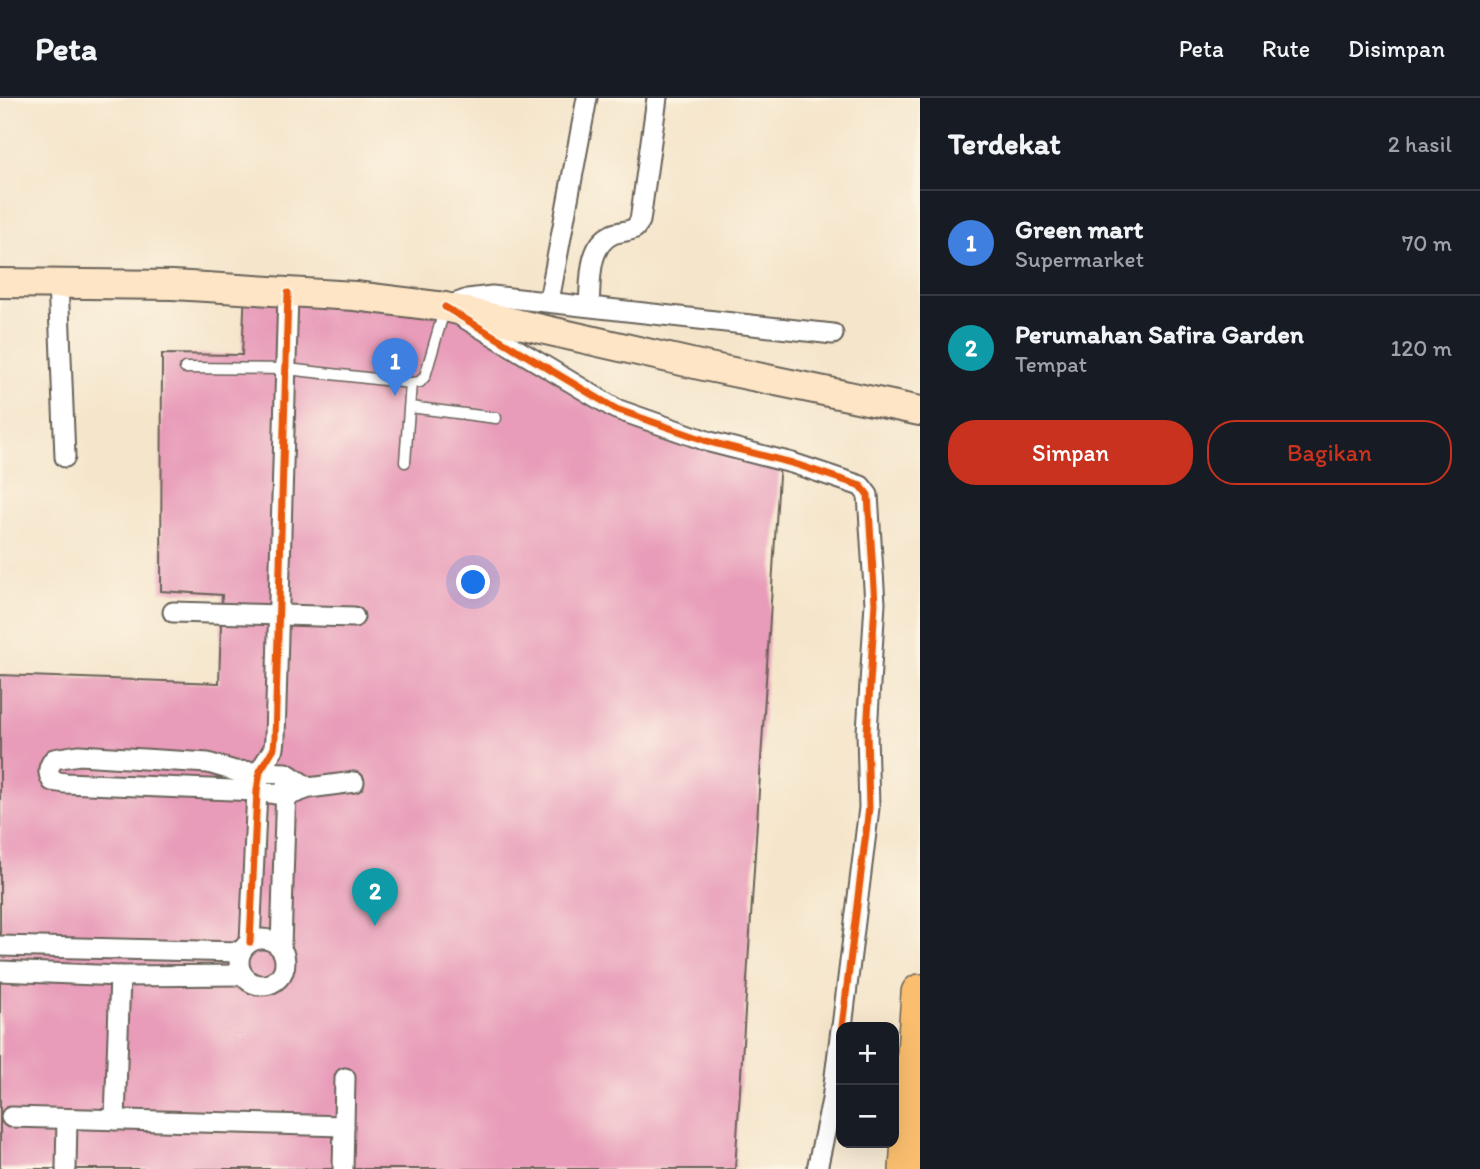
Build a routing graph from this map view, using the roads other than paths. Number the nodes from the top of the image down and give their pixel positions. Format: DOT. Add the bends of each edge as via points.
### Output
graph roads {
  1 [pos="587,98"];
  2 [pos="657,98"];
  3 [pos="58,282"];
  4 [pos="0,283"];
  5 [pos="288,293"];
  6 [pos="550,301"];
  7 [pos="589,306"];
  8 [pos="445,307"];
  9 [pos="834,334"];
  10 [pos="186,368"];
  11 [pos="287,369"];
  12 [pos="411,383"];
  13 [pos="410,407"];
  14 [pos="920,411"];
  15 [pos="496,418"];
  16 [pos="65,457"];
  17 [pos="405,462"];
  18 [pos="173,612"];
  19 [pos="280,614"];
  20 [pos="354,617"];
  21 [pos="274,748"];
  22 [pos="260,771"];
  23 [pos="286,773"];
  24 [pos="354,782"];
  25 [pos="309,788"];
  26 [pos="257,791"];
  27 [pos="287,796"];
  28 [pos="0,946"];
  29 [pos="281,946"];
  30 [pos="245,947"];
  31 [pos="0,971"];
  32 [pos="243,975"];
  33 [pos="120,976"];
  34 [pos="920,993"];
  35 [pos="842,1022"];
  36 [pos="836,1068"];
  37 [pos="345,1078"];
  38 [pos="11,1117"];
  39 [pos="67,1119"];
  40 [pos="115,1120"];
  41 [pos="344,1126"];
  42 [pos="66,1169"];
  43 [pos="343,1169"];
  44 [pos="817,1169"];
  45 [pos="908,1169"];
  1 -- 6 [label="street"];
  2 -- 7 [label="street" via="640,220 635,228 613,234 599,245 593,258"];
  3 -- 4 [label="street"];
  3 -- 5 [label="street"];
  3 -- 16 [label="street"];
  5 -- 8 [label="street"];
  5 -- 11 [label="street"];
  6 -- 7 [label="street"];
  6 -- 8 [label="street" via="492,296"];
  7 -- 9 [label="street"];
  8 -- 12 [label="lane" via="425,376"];
  8 -- 14 [label="street"];
  8 -- 35 [label="street" via="616,409 865,489 876,603 867,732 869,808"];
  10 -- 11 [label="lane"];
  11 -- 12 [label="lane"];
  11 -- 19 [label="street"];
  12 -- 13 [label="lane"];
  13 -- 15 [label="lane"];
  13 -- 17 [label="lane"];
  18 -- 19 [label="street"];
  19 -- 20 [label="street"];
  19 -- 21 [label="street"];
  21 -- 22 [label="street"];
  21 -- 23 [label="street"];
  22 -- 23 [label="street"];
  22 -- 26 [label="street"];
  22 -- 26 [label="street" via="79,755 54,759 48,773 52,781 65,783"];
  23 -- 25 [label="street"];
  23 -- 27 [label="street"];
  24 -- 25 [label="street"];
  25 -- 27 [label="street"];
  26 -- 27 [label="street"];
  26 -- 30 [label="street"];
  27 -- 29 [label="street"];
  28 -- 30 [label="street"];
  29 -- 30 [label="street" via="261,938"];
  29 -- 32 [label="street" via="285,967 273,984 263,987"];
  30 -- 32 [label="street" via="238,964"];
  31 -- 33 [label="street"];
  32 -- 33 [label="street"];
  33 -- 40 [label="street"];
  34 -- 45 [label="highway"];
  36 -- 44 [label="street"];
  37 -- 41 [label="street"];
  38 -- 39 [label="street"];
  39 -- 40 [label="street"];
  39 -- 42 [label="street"];
  40 -- 41 [label="street"];
  41 -- 43 [label="street"];
}
